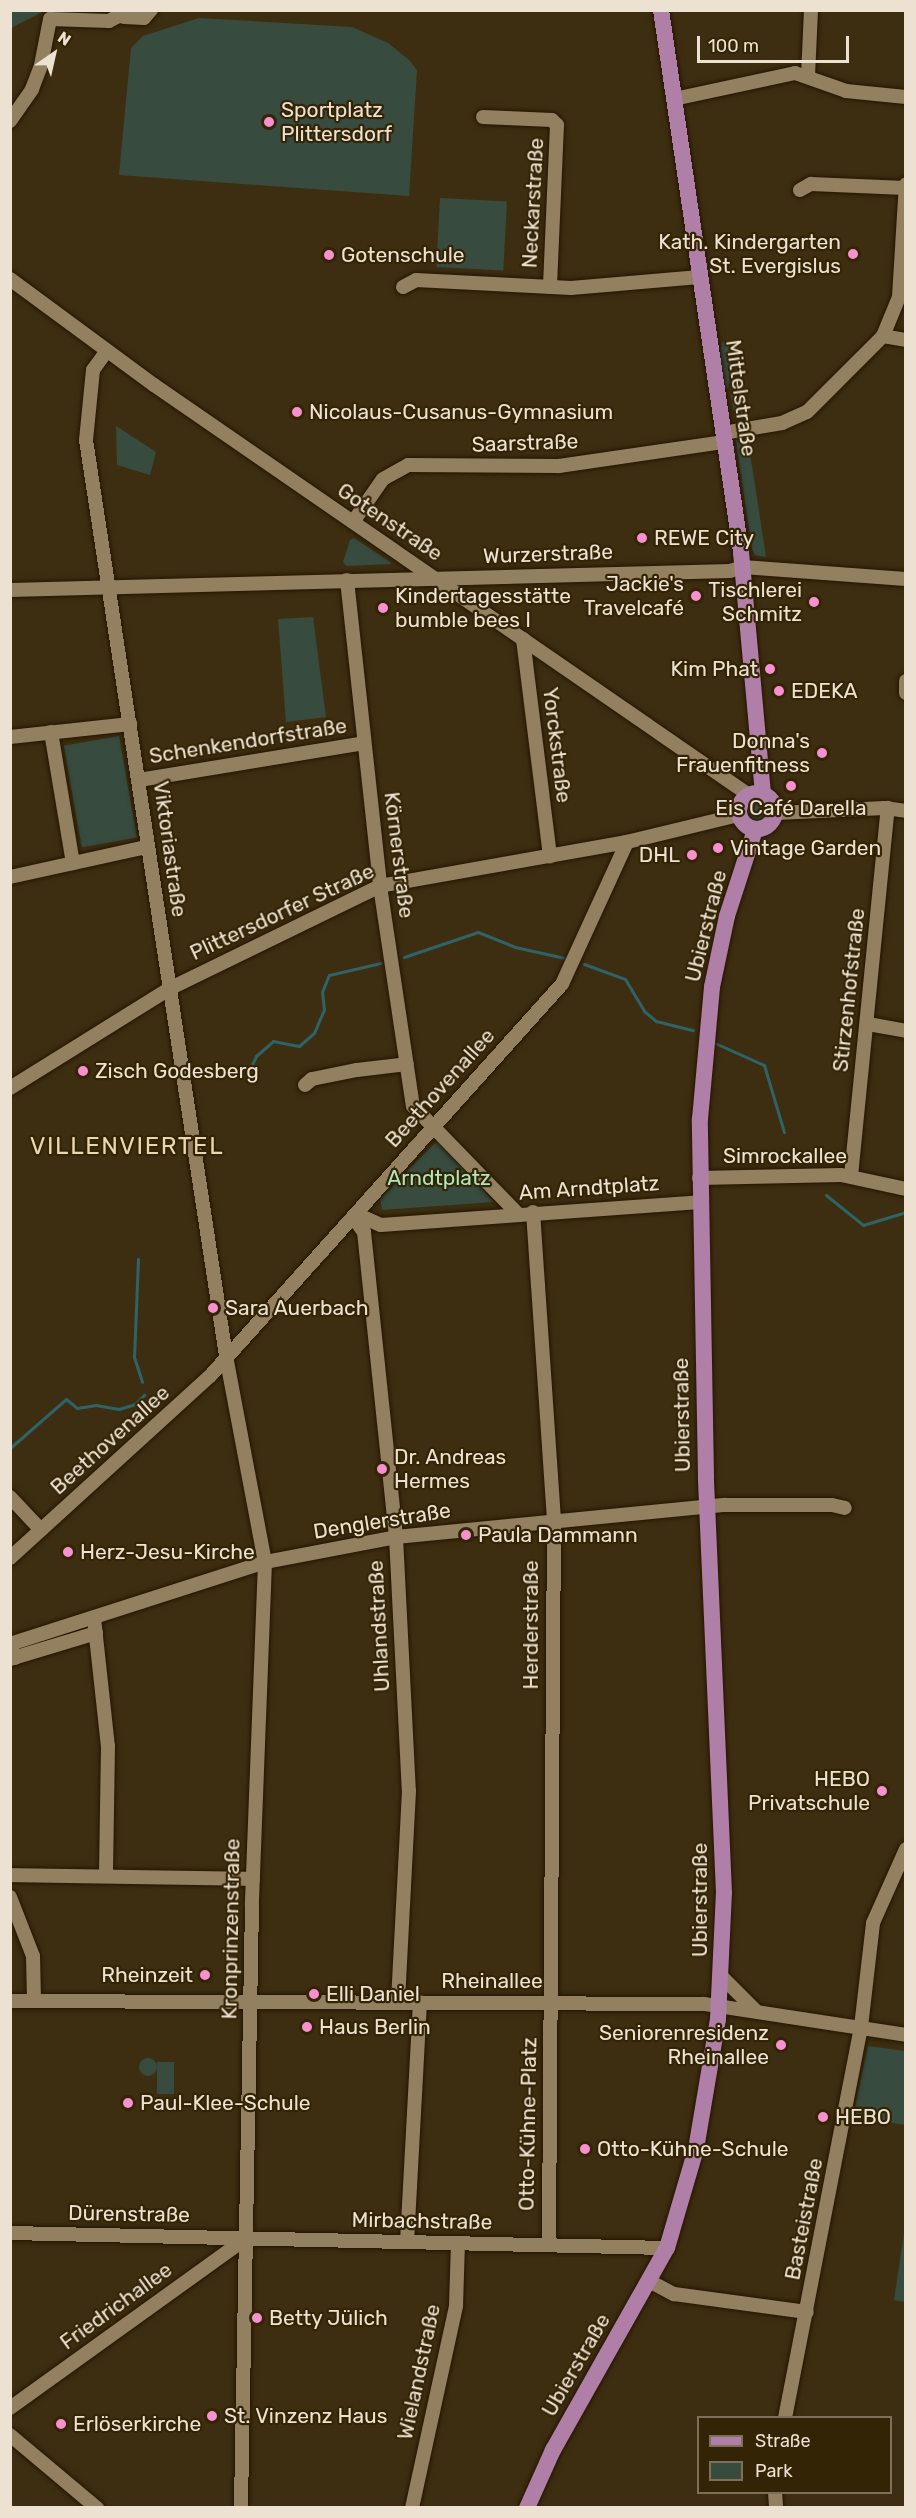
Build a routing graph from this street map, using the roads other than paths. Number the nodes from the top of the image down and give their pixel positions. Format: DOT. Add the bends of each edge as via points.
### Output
graph roads {
  1 [pos="151,10"];
  2 [pos="661,10"];
  3 [pos="811,10"];
  4 [pos="127,14"];
  5 [pos="808,76"];
  6 [pos="906,97"];
  7 [pos="674,99"];
  8 [pos="483,117"];
  9 [pos="10,122"];
  10 [pos="905,186"];
  11 [pos="800,190"];
  12 [pos="700,277"];
  13 [pos="10,279"];
  14 [pos="403,287"];
  15 [pos="550,287"];
  16 [pos="885,337"];
  17 [pos="906,340"];
  18 [pos="106,352"];
  19 [pos="724,438"];
  20 [pos="353,522"];
  21 [pos="743,567"];
  22 [pos="434,577"];
  23 [pos="906,579"];
  24 [pos="347,580"];
  25 [pos="109,586"];
  26 [pos="10,590"];
  27 [pos="523,639"];
  28 [pos="906,681"];
  29 [pos="906,693"];
  30 [pos="130,724"];
  31 [pos="51,732"];
  32 [pos="10,737"];
  33 [pos="364,743"];
  34 [pos="139,780"];
  35 [pos="756,795"];
  36 [pos="888,808"];
  37 [pos="906,811"];
  38 [pos="776,813"];
  39 [pos="739,815"];
  40 [pos="755,830"];
  41 [pos="627,842"];
  42 [pos="147,847"];
  43 [pos="550,856"];
  44 [pos="73,863"];
  45 [pos="10,877"];
  46 [pos="380,886"];
  47 [pos="169,989"];
  48 [pos="868,1024"];
  49 [pos="906,1031"];
  50 [pos="406,1064"];
  51 [pos="305,1085"];
  52 [pos="10,1088"];
  53 [pos="435,1125"];
  54 [pos="851,1176"];
  55 [pos="699,1178"];
  56 [pos="906,1189"];
  57 [pos="700,1203"];
  58 [pos="533,1212"];
  59 [pos="517,1213"];
  60 [pos="354,1215"];
  61 [pos="369,1228"];
  62 [pos="226,1356"];
  63 [pos="10,1497"];
  64 [pos="707,1507"];
  65 [pos="845,1508"];
  66 [pos="554,1521"];
  67 [pos="41,1530"];
  68 [pos="396,1537"];
  69 [pos="10,1558"];
  70 [pos="265,1562"];
  71 [pos="94,1618"];
  72 [pos="96,1633"];
  73 [pos="12,1654"];
  74 [pos="906,1849"];
  75 [pos="10,1875"];
  76 [pos="106,1876"];
  77 [pos="253,1879"];
  78 [pos="10,1897"];
  79 [pos="722,1977"];
  80 [pos="34,2000"];
  81 [pos="10,2001"];
  82 [pos="251,2002"];
  83 [pos="398,2002"];
  84 [pos="420,2002"];
  85 [pos="553,2003"];
  86 [pos="720,2006"];
  87 [pos="756,2011"];
  88 [pos="861,2028"];
  89 [pos="906,2035"];
  90 [pos="10,2233"];
  91 [pos="247,2238"];
  92 [pos="407,2242"];
  93 [pos="458,2243"];
  94 [pos="549,2245"];
  95 [pos="668,2248"];
  96 [pos="651,2282"];
  97 [pos="807,2312"];
  98 [pos="10,2408"];
  99 [pos="785,2416"];
  100 [pos="10,2435"];
  101 [pos="97,2508"];
  102 [pos="241,2508"];
  103 [pos="412,2508"];
  104 [pos="527,2508"];
  1 -- 4 [label="street" via="144,18"];
  2 -- 7 [label="main road, Mittelstraße"];
  3 -- 5 [label="street"];
  4 -- 9 [label="street" via="103,22 50,19 42,65"];
  5 -- 6 [label="street" via="846,91"];
  5 -- 7 [label="street" via="788,74"];
  7 -- 12 [label="main road, Mittelstraße"];
  8 -- 15 [label="street, Neckarstraße" via="552,120 557,126"];
  10 -- 11 [label="street" via="811,184"];
  10 -- 16 [label="street" via="900,297"];
  12 -- 15 [label="street, Neckarstraße"];
  12 -- 19 [label="main road, Mittelstraße"];
  13 -- 18 [label="street, Gotenstraße"];
  14 -- 15 [label="street, Neckarstraße" via="416,280"];
  16 -- 17 [label="street"];
  16 -- 19 [label="street, Saarstraße" via="807,412 782,423"];
  18 -- 20 [label="street, Gotenstraße"];
  18 -- 25 [label="street, Viktoriastraße" via="93,370 86,440"];
  19 -- 20 [label="street, Saarstraße" via="559,466 408,465 383,479"];
  19 -- 21 [label="main road, Mittelstraße"];
  20 -- 22 [label="street, Gotenstraße"];
  21 -- 22 [label="street, Wurzerstraße" via="730,571"];
  21 -- 23 [label="street, Wurzerstraße"];
  21 -- 35 [label="main road, Mittelstraße"];
  22 -- 24 [label="street, Wurzerstraße"];
  22 -- 27 [label="street, Gotenstraße"];
  24 -- 25 [label="street, Wurzerstraße"];
  24 -- 33 [label="street, Körnerstraße"];
  25 -- 26 [label="street, Wurzerstraße"];
  25 -- 30 [label="street, Viktoriastraße"];
  27 -- 35 [label="street, Gotenstraße"];
  27 -- 43 [label="street, Yorckstraße"];
  28 -- 29 [label="street"];
  30 -- 31 [label="street"];
  30 -- 34 [label="street, Viktoriastraße"];
  31 -- 32 [label="street"];
  31 -- 44 [label="street"];
  33 -- 34 [label="street, Schenkendorfstraße"];
  33 -- 46 [label="street, Körnerstraße"];
  34 -- 42 [label="street, Viktoriastraße"];
  35 -- 38 [label="main road" via="773,801"];
  35 -- 39 [label="main road" via="741,804"];
  36 -- 37 [label="street"];
  36 -- 38 [label="street"];
  36 -- 48 [label="street, Stirzenhofstraße"];
  38 -- 40 [label="main road" via="771,824"];
  39 -- 40 [label="main road" via="745,825"];
  39 -- 41 [label="street, Plittersdorfer Straße"];
  40 -- 55 [label="main road, Ubierstraße" via="727,916 712,987 702,1072"];
  41 -- 43 [label="street, Plittersdorfer Straße"];
  41 -- 53 [label="street, Beethovenallee" via="566,978"];
  42 -- 44 [label="street"];
  42 -- 47 [label="street, Viktoriastraße"];
  43 -- 46 [label="street, Plittersdorfer Straße"];
  44 -- 45 [label="street"];
  46 -- 47 [label="street, Plittersdorfer Straße"];
  46 -- 50 [label="street, Körnerstraße"];
  47 -- 52 [label="street, Plittersdorfer Straße"];
  47 -- 62 [label="street, Viktoriastraße"];
  48 -- 49 [label="street"];
  48 -- 54 [label="street, Stirzenhofstraße"];
  50 -- 51 [label="street" via="357,1070"];
  50 -- 53 [label="street, Körnerstraße" via="413,1106"];
  53 -- 59 [label="street"];
  53 -- 60 [label="street, Beethovenallee"];
  54 -- 55 [label="street, Simrockallee"];
  54 -- 56 [label="street, Simrockallee"];
  55 -- 57 [label="main road, Ubierstraße"];
  57 -- 58 [label="street, Am Arndtplatz"];
  57 -- 64 [label="main road, Ubierstraße"];
  58 -- 59 [label="street, Am Arndtplatz"];
  58 -- 66 [label="street, Herderstraße"];
  59 -- 61 [label="street, Am Arndtplatz"];
  60 -- 61 [label="street"];
  60 -- 62 [label="street, Beethovenallee"];
  61 -- 68 [label="street, Uhlandstraße"];
  62 -- 67 [label="street, Beethovenallee" via="171,1415"];
  62 -- 70 [label="street, Kronprinzenstraße"];
  63 -- 67 [label="street"];
  64 -- 65 [label="street, Denglerstraße"];
  64 -- 66 [label="street, Denglerstraße"];
  64 -- 79 [label="main road, Ubierstraße" via="724,1893"];
  66 -- 68 [label="street, Denglerstraße"];
  66 -- 85 [label="street, Herderstraße"];
  67 -- 69 [label="street, Beethovenallee"];
  68 -- 70 [label="street, Denglerstraße"];
  68 -- 83 [label="street, Uhlandstraße" via="409,1791"];
  70 -- 71 [label="street, Denglerstraße"];
  70 -- 77 [label="street, Kronprinzenstraße"];
  71 -- 72 [label="street"];
  71 -- 73 [label="street, Denglerstraße"];
  72 -- 73 [label="street, Denglerstraße"];
  72 -- 76 [label="street" via="108,1746"];
  74 -- 88 [label="street, Basteistraße" via="873,1923"];
  75 -- 76 [label="street"];
  76 -- 77 [label="street"];
  77 -- 82 [label="street, Kronprinzenstraße"];
  78 -- 80 [label="street" via="33,1956"];
  79 -- 86 [label="main road, Ubierstraße"];
  79 -- 87 [label="street"];
  80 -- 81 [label="street, Rheinallee"];
  80 -- 82 [label="street, Rheinallee"];
  82 -- 83 [label="street, Rheinallee"];
  82 -- 91 [label="street, Kronprinzenstraße"];
  83 -- 84 [label="street, Rheinallee"];
  84 -- 85 [label="street, Rheinallee"];
  84 -- 92 [label="street"];
  85 -- 86 [label="street, Rheinallee"];
  85 -- 94 [label="street, Otto-Kühne-Platz"];
  86 -- 87 [label="street, Rheinallee"];
  86 -- 95 [label="main road" via="696,2149"];
  87 -- 88 [label="street, Rheinallee"];
  88 -- 89 [label="street, Rheinallee"];
  88 -- 97 [label="street, Basteistraße"];
  90 -- 91 [label="street, Dürenstraße"];
  91 -- 92 [label="street, Mirbachstraße"];
  91 -- 98 [label="street, Friedrichallee"];
  91 -- 102 [label="street, Kronprinzenstraße"];
  92 -- 93 [label="street, Mirbachstraße"];
  93 -- 94 [label="street, Mirbachstraße"];
  93 -- 103 [label="street, Wielandstraße" via="456,2306"];
  94 -- 95 [label="street, Mirbachstraße"];
  95 -- 96 [label="main road, Ubierstraße"];
  96 -- 97 [label="street" via="674,2294"];
  96 -- 104 [label="main road, Ubierstraße" via="553,2450"];
  97 -- 99 [label="street, Basteistraße"];
  100 -- 101 [label="street"];
}
